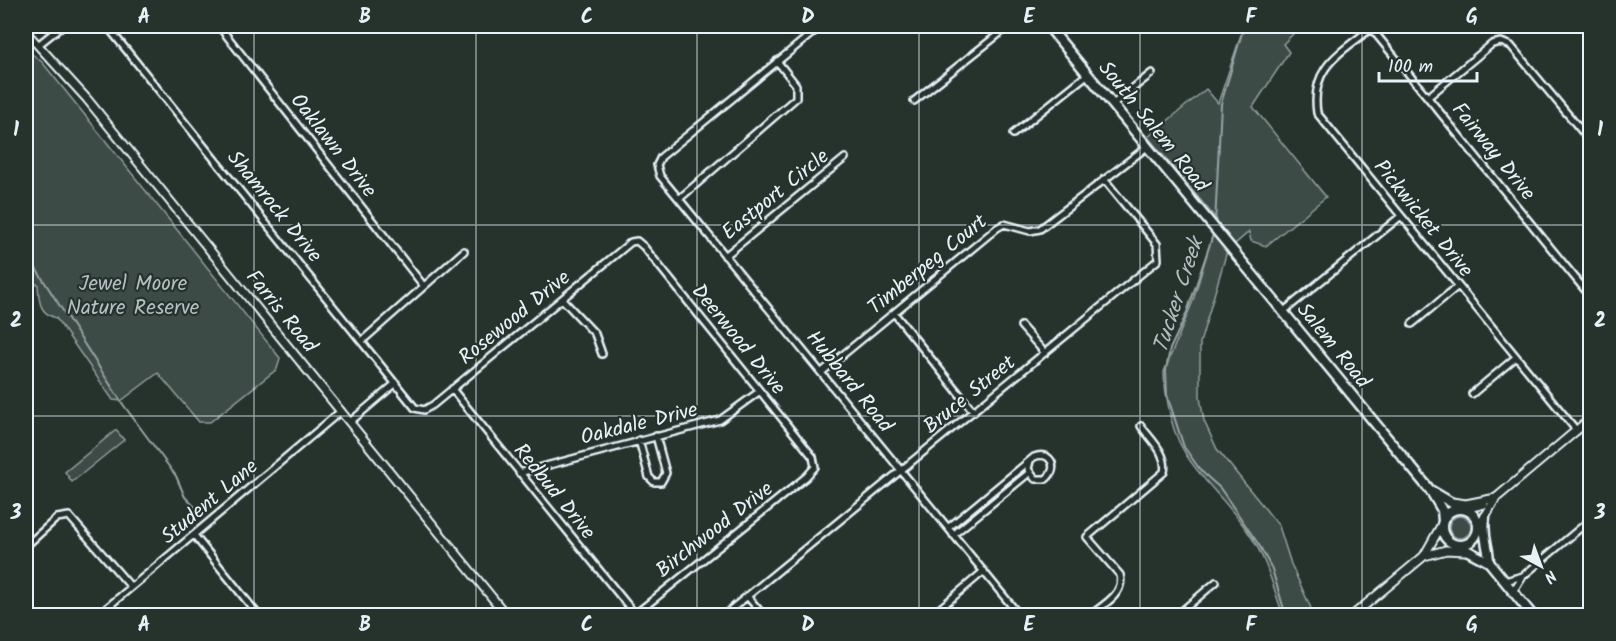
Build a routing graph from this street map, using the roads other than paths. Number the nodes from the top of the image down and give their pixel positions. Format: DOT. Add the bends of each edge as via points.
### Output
graph roads {
  1 [pos="62,26"];
  2 [pos="107,26"];
  3 [pos="219,26"];
  4 [pos="821,26"];
  5 [pos="1009,26"];
  6 [pos="1048,26"];
  7 [pos="1372,27"];
  8 [pos="26,32"];
  9 [pos="38,45"];
  10 [pos="777,61"];
  11 [pos="1152,73"];
  12 [pos="1088,74"];
  13 [pos="1428,97"];
  14 [pos="914,101"];
  15 [pos="1113,104"];
  16 [pos="1013,134"];
  17 [pos="1590,141"];
  18 [pos="1147,147"];
  19 [pos="845,158"];
  20 [pos="1104,179"];
  21 [pos="679,198"];
  22 [pos="1401,216"];
  23 [pos="1210,221"];
  24 [pos="631,242"];
  25 [pos="464,251"];
  26 [pos="725,256"];
  27 [pos="423,285"];
  28 [pos="1458,286"];
  29 [pos="1590,296"];
  30 [pos="562,298"];
  31 [pos="1284,312"];
  32 [pos="894,313"];
  33 [pos="1412,324"];
  34 [pos="1021,326"];
  35 [pos="363,340"];
  36 [pos="1045,353"];
  37 [pos="602,354"];
  38 [pos="1515,358"];
  39 [pos="822,372"];
  40 [pos="396,382"];
  41 [pos="452,389"];
  42 [pos="760,392"];
  43 [pos="1472,394"];
  44 [pos="416,408"];
  45 [pos="341,411"];
  46 [pos="974,412"];
  47 [pos="1590,419"];
  48 [pos="350,422"];
  49 [pos="1141,426"];
  50 [pos="1577,431"];
  51 [pos="656,436"];
  52 [pos="639,440"];
  53 [pos="1030,461"];
  54 [pos="815,467"];
  55 [pos="902,470"];
  56 [pos="519,473"];
  57 [pos="1029,473"];
  58 [pos="1431,493"];
  59 [pos="1493,499"];
  60 [pos="1449,501"];
  61 [pos="1463,509"];
  62 [pos="1485,518"];
  63 [pos="1590,520"];
  64 [pos="1441,525"];
  65 [pos="948,528"];
  66 [pos="1478,531"];
  67 [pos="194,535"];
  68 [pos="953,535"];
  69 [pos="1456,544"];
  70 [pos="26,546"];
  71 [pos="1466,551"];
  72 [pos="1426,556"];
  73 [pos="1489,559"];
  74 [pos="984,571"];
  75 [pos="1523,576"];
  76 [pos="1504,581"];
  77 [pos="1216,582"];
  78 [pos="131,587"];
  79 [pos="1513,592"];
  80 [pos="747,596"];
  81 [pos="254,609"];
  82 [pos="634,614"];
  83 [pos="97,615"];
  84 [pos="246,615"];
  85 [pos="259,615"];
  86 [pos="507,615"];
  87 [pos="723,615"];
  88 [pos="764,615"];
  89 [pos="931,615"];
  90 [pos="1020,615"];
  91 [pos="1089,615"];
  92 [pos="1176,615"];
  93 [pos="1352,615"];
  94 [pos="1533,615"];
  1 -- 9 [label="street"];
  2 -- 35 [label="street, Shamrock Drive"];
  3 -- 27 [label="street, Oaklawn Drive"];
  4 -- 10 [label="street"];
  5 -- 14 [label="street"];
  6 -- 12 [label="main road, South Salem Road"];
  7 -- 13 [label="street, Fairway Drive"];
  7 -- 22 [label="street, Pickwicket Drive" via="1324,68 1317,82 1317,113"];
  8 -- 9 [label="street, Farris Road"];
  9 -- 45 [label="street, Farris Road" via="87,99"];
  10 -- 21 [label="street" via="796,85 796,98"];
  10 -- 21 [label="street, Hubbard Road" via="661,157 657,165 660,176"];
  11 -- 15 [label="street"];
  12 -- 15 [label="main road, South Salem Road"];
  12 -- 16 [label="street"];
  13 -- 17 [label="street" via="1492,44 1501,42 1511,46"];
  13 -- 29 [label="street, Fairway Drive"];
  15 -- 18 [label="main road, South Salem Road"];
  18 -- 20 [label="street, Timberpeg Court"];
  18 -- 23 [label="main road, South Salem Road"];
  19 -- 26 [label="street, Eastport Circle"];
  20 -- 32 [label="street, Timberpeg Court" via="1040,229 1030,231 1004,224 997,228"];
  20 -- 36 [label="street, Bruce Street" via="1157,244 1158,260"];
  21 -- 26 [label="street, Hubbard Road"];
  22 -- 28 [label="street, Pickwicket Drive"];
  22 -- 31 [label="street"];
  23 -- 31 [label="main road, Salem Road"];
  24 -- 30 [label="street, Rosewood Drive"];
  24 -- 42 [label="street, Deerwood Drive" via="637,241 644,247"];
  25 -- 27 [label="street"];
  26 -- 39 [label="street, Hubbard Road"];
  27 -- 35 [label="street"];
  28 -- 33 [label="street"];
  28 -- 38 [label="street, Pickwicket Drive"];
  30 -- 37 [label="street" via="595,334"];
  30 -- 41 [label="street, Rosewood Drive"];
  31 -- 58 [label="main road, Salem Road"];
  32 -- 39 [label="street, Timberpeg Court"];
  32 -- 46 [label="street"];
  34 -- 36 [label="street"];
  35 -- 40 [label="street, Shamrock Drive"];
  36 -- 46 [label="street, Bruce Street"];
  38 -- 43 [label="street"];
  38 -- 50 [label="street, Pickwicket Drive"];
  39 -- 55 [label="street, Hubbard Road"];
  40 -- 44 [label="street, Shamrock Drive"];
  40 -- 48 [label="street"];
  41 -- 44 [label="street, Rosewood Drive" via="424,410"];
  41 -- 56 [label="street, Redbud Drive"];
  42 -- 51 [label="street, Oakdale Drive" via="720,420"];
  42 -- 54 [label="street, Deerwood Drive" via="813,457"];
  45 -- 48 [label="street, Farris Road"];
  45 -- 67 [label="street, Student Lane"];
  46 -- 55 [label="street, Bruce Street"];
  47 -- 50 [label="street"];
  48 -- 86 [label="street, Farris Road"];
  49 -- 91 [label="street" via="1163,456 1164,472 1088,537 1120,575 1121,582 1119,591"];
  50 -- 59 [label="street"];
  51 -- 52 [label="street, Oakdale Drive"];
  51 -- 52 [label="street" via="666,473 660,482 650,479"];
  52 -- 56 [label="street, Oakdale Drive"];
  53 -- 57 [label="street"];
  53 -- 57 [label="street" via="1046,456 1054,470 1042,481"];
  53 -- 65 [label="street"];
  54 -- 82 [label="street, Birchwood Drive"];
  55 -- 65 [label="street, Hubbard Road"];
  55 -- 80 [label="street, Bruce Street"];
  56 -- 82 [label="street, Redbud Drive"];
  57 -- 68 [label="street"];
  58 -- 60 [label="main road, Salem Road"];
  58 -- 64 [label="main road, Salem Road" via="1442,510"];
  59 -- 60 [label="street" via="1466,504"];
  59 -- 61 [label="street" via="1477,508"];
  59 -- 62 [label="street"];
  60 -- 61 [label="main road, Salem Road"];
  61 -- 64 [label="main road" via="1451,512"];
  61 -- 66 [label="main road" via="1476,518"];
  62 -- 66 [label="street"];
  62 -- 73 [label="main road" via="1483,534 1491,554"];
  63 -- 75 [label="street"];
  64 -- 69 [label="main road" via="1446,538"];
  64 -- 72 [label="street"];
  65 -- 68 [label="street, Hubbard Road"];
  66 -- 69 [label="main road" via="1469,542"];
  66 -- 73 [label="main road"];
  67 -- 78 [label="street, Student Lane"];
  67 -- 81 [label="street"];
  68 -- 74 [label="street, Hubbard Road"];
  69 -- 71 [label="main road"];
  69 -- 72 [label="street" via="1442,546"];
  70 -- 78 [label="street" via="57,518 69,516"];
  71 -- 72 [label="street" via="1446,550"];
  71 -- 73 [label="main road"];
  72 -- 93 [label="street"];
  73 -- 76 [label="main road"];
  74 -- 89 [label="street"];
  74 -- 90 [label="street, Hubbard Road"];
  75 -- 76 [label="street"];
  75 -- 79 [label="street"];
  76 -- 79 [label="main road"];
  77 -- 92 [label="street"];
  78 -- 83 [label="street, Student Lane"];
  79 -- 94 [label="main road"];
  80 -- 87 [label="street, Bruce Street"];
  80 -- 88 [label="street"];
  81 -- 84 [label="street"];
  81 -- 85 [label="street"];
}
